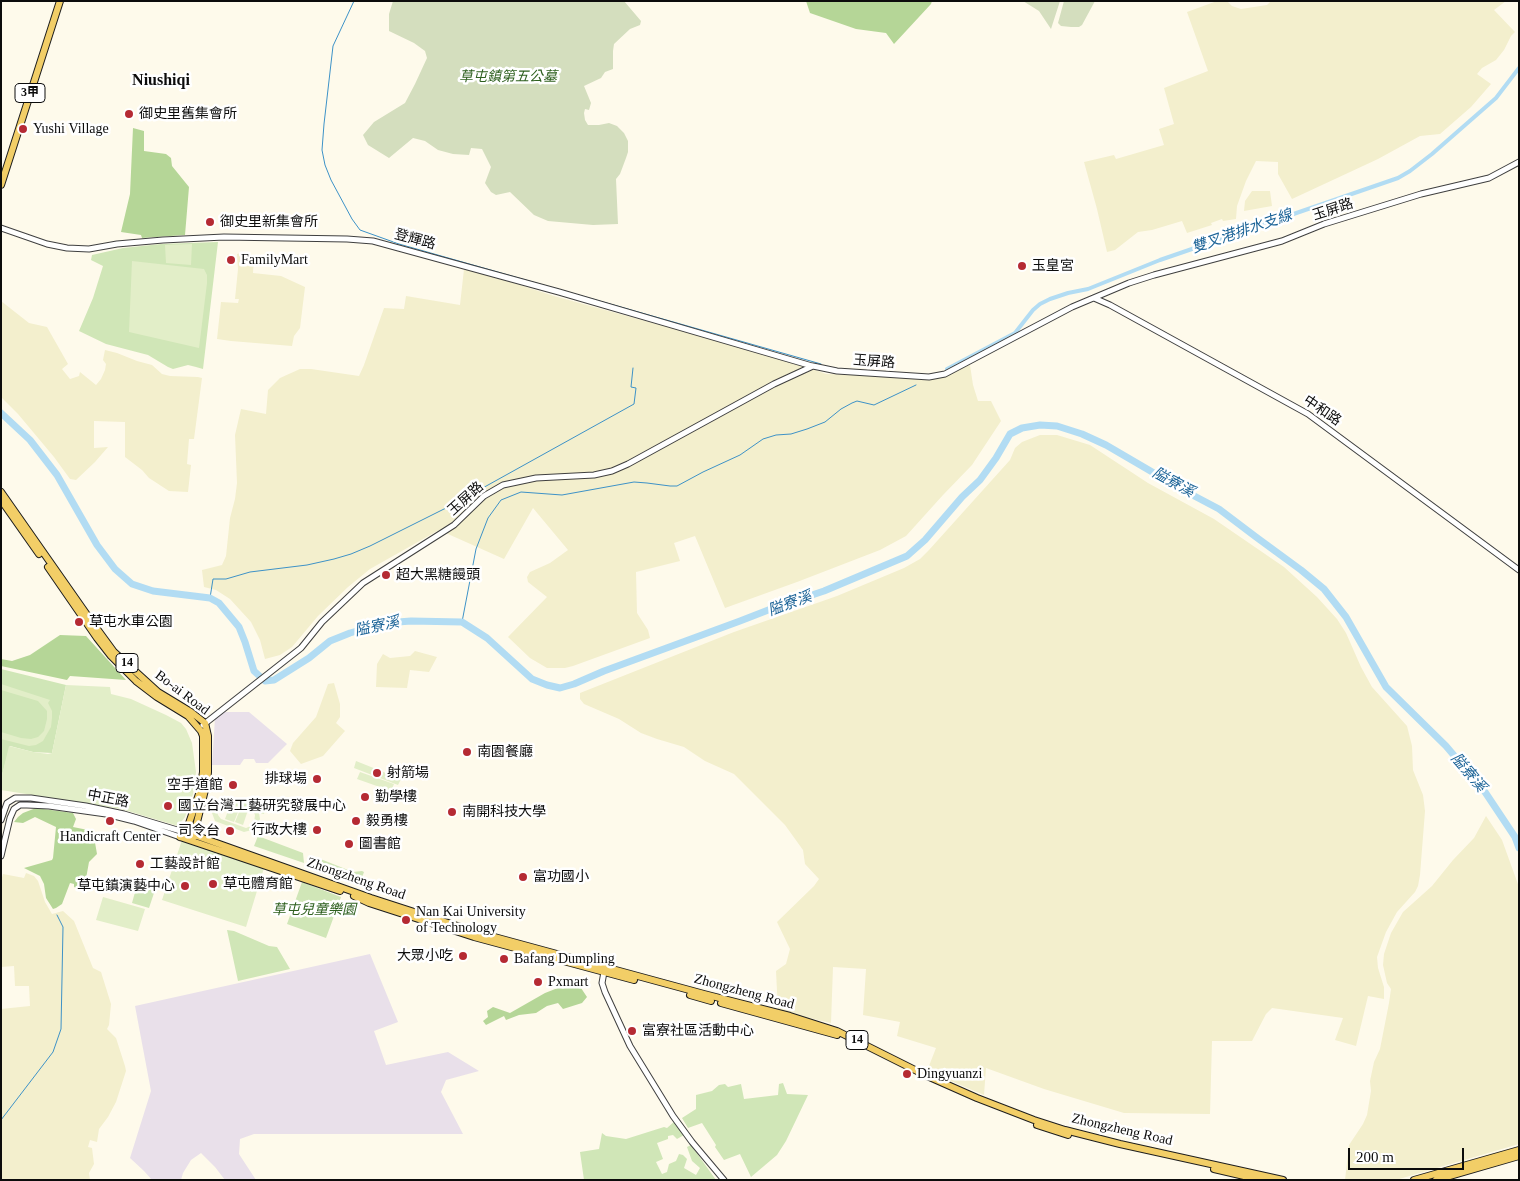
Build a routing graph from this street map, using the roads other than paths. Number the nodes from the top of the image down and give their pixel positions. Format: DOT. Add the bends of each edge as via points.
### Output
graph roads {
  1 [pos="60,1"];
  2 [pos="1519,162"];
  3 [pos="1,184"];
  4 [pos="1,228"];
  5 [pos="1094,298"];
  6 [pos="812,366"];
  7 [pos="1,492"];
  8 [pos="1,500"];
  9 [pos="1519,570"];
  10 [pos="202,726"];
  11 [pos="1,820"];
  12 [pos="183,834"];
  13 [pos="193,838"];
  14 [pos="1,856"];
  15 [pos="604,972"];
  16 [pos="1519,1150"];
  17 [pos="1519,1156"];
  18 [pos="724,1180"];
  19 [pos="1261,1180"];
  20 [pos="1283,1180"];
  21 [pos="1414,1180"];
  22 [pos="1436,1180"];
  1 -- 3 [label="main road, 3甲"];
  2 -- 5 [label="street, 玉屏路" via="1489,178 1421,194 1324,224 1282,241 1154,274"];
  4 -- 6 [label="street, 登輝路" via="47,244 89,249 154,240 224,238 374,241"];
  5 -- 6 [label="street, 玉屏路" via="945,374 929,377 837,371"];
  5 -- 9 [label="street, 中和路" via="1308,414"];
  6 -- 10 [label="street, 玉屏路" via="612,471 536,478 492,490 454,525 363,583 322,622 301,648"];
  7 -- 10 [label="main road, Bo-ai Road / 14" via="114,652 158,692 191,712"];
  8 -- 10 [label="main road, Bo-ai Road / 14" via="111,656 136,681"];
  10 -- 12 [label="main road, Bo-ai Road" via="202,777 197,800"];
  10 -- 13 [label="main road, Bo-ai Road" via="208,736 208,772"];
  11 -- 12 [label="street, 中正路" via="7,803 15,798 31,798 136,816"];
  12 -- 13 [label="main road, Zhongzheng Road / 14"];
  12 -- 14 [label="street, 中正路" via="106,814 20,805 10,818"];
  13 -- 15 [label="main road, Zhongzheng Road / 14" via="369,903 474,937"];
  13 -- 20 [label="main road, Zhongzheng Road / 14" via="476,932 837,1031 977,1098 1065,1130"];
  15 -- 18 [label="street" via="602,983 605,992 635,1054 672,1116"];
  15 -- 19 [label="main road, Zhongzheng Road / 14" via="837,1035 923,1079 1052,1131"];
  16 -- 21 [label="main road"];
  17 -- 22 [label="main road"];
}
